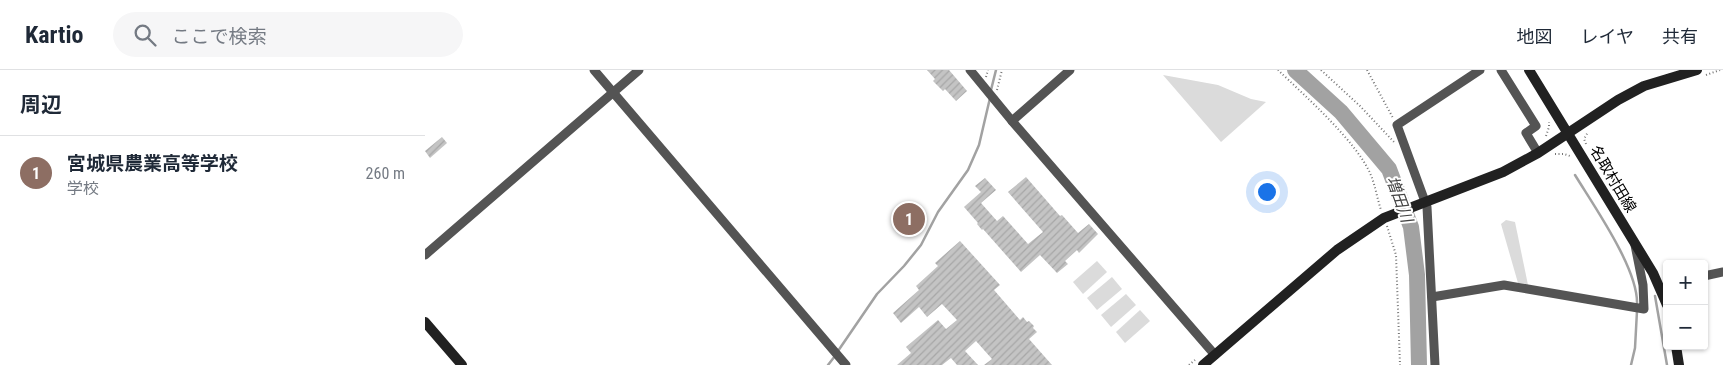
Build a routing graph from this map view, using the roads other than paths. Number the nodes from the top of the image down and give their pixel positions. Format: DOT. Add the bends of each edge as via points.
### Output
graph roads {
  1 [pos="595,70"];
  2 [pos="639,70"];
  3 [pos="970,70"];
  4 [pos="1070,70"];
  5 [pos="1480,70"];
  6 [pos="1501,70"];
  7 [pos="1529,70"];
  8 [pos="1699,73"];
  9 [pos="613,92"];
  10 [pos="1012,121"];
  11 [pos="1567,133"];
  12 [pos="1538,153"];
  13 [pos="1426,201"];
  14 [pos="1635,244"];
  15 [pos="425,255"];
  16 [pos="1723,272"];
  17 [pos="1708,275"];
  18 [pos="1663,286"];
  19 [pos="1432,298"];
  20 [pos="425,322"];
  21 [pos="1677,350"];
  22 [pos="1215,355"];
  23 [pos="462,365"];
  24 [pos="846,365"];
  25 [pos="1203,365"];
  26 [pos="1435,365"];
  27 [pos="1679,365"];
  1 -- 9 [label="street"];
  2 -- 9 [label="street"];
  3 -- 10 [label="street"];
  4 -- 10 [label="street"];
  5 -- 13 [label="street" via="1397,125"];
  6 -- 12 [label="street" via="1537,126 1526,133"];
  7 -- 11 [label="street, 名取村田線"];
  8 -- 11 [label="street" via="1644,86"];
  9 -- 15 [label="street"];
  9 -- 24 [label="street"];
  10 -- 22 [label="street"];
  11 -- 12 [label="street"];
  11 -- 14 [label="street, 名取村田線"];
  12 -- 13 [label="street" via="1503,172"];
  13 -- 19 [label="street"];
  13 -- 22 [label="street" via="1387,217 1337,250"];
  14 -- 18 [label="street, 名取村田線"];
  14 -- 19 [label="street" via="1645,308 1504,285"];
  16 -- 17 [label="street"];
  19 -- 26 [label="street"];
  20 -- 23 [label="street"];
  21 -- 27 [label="street"];
  22 -- 25 [label="street"];
}
